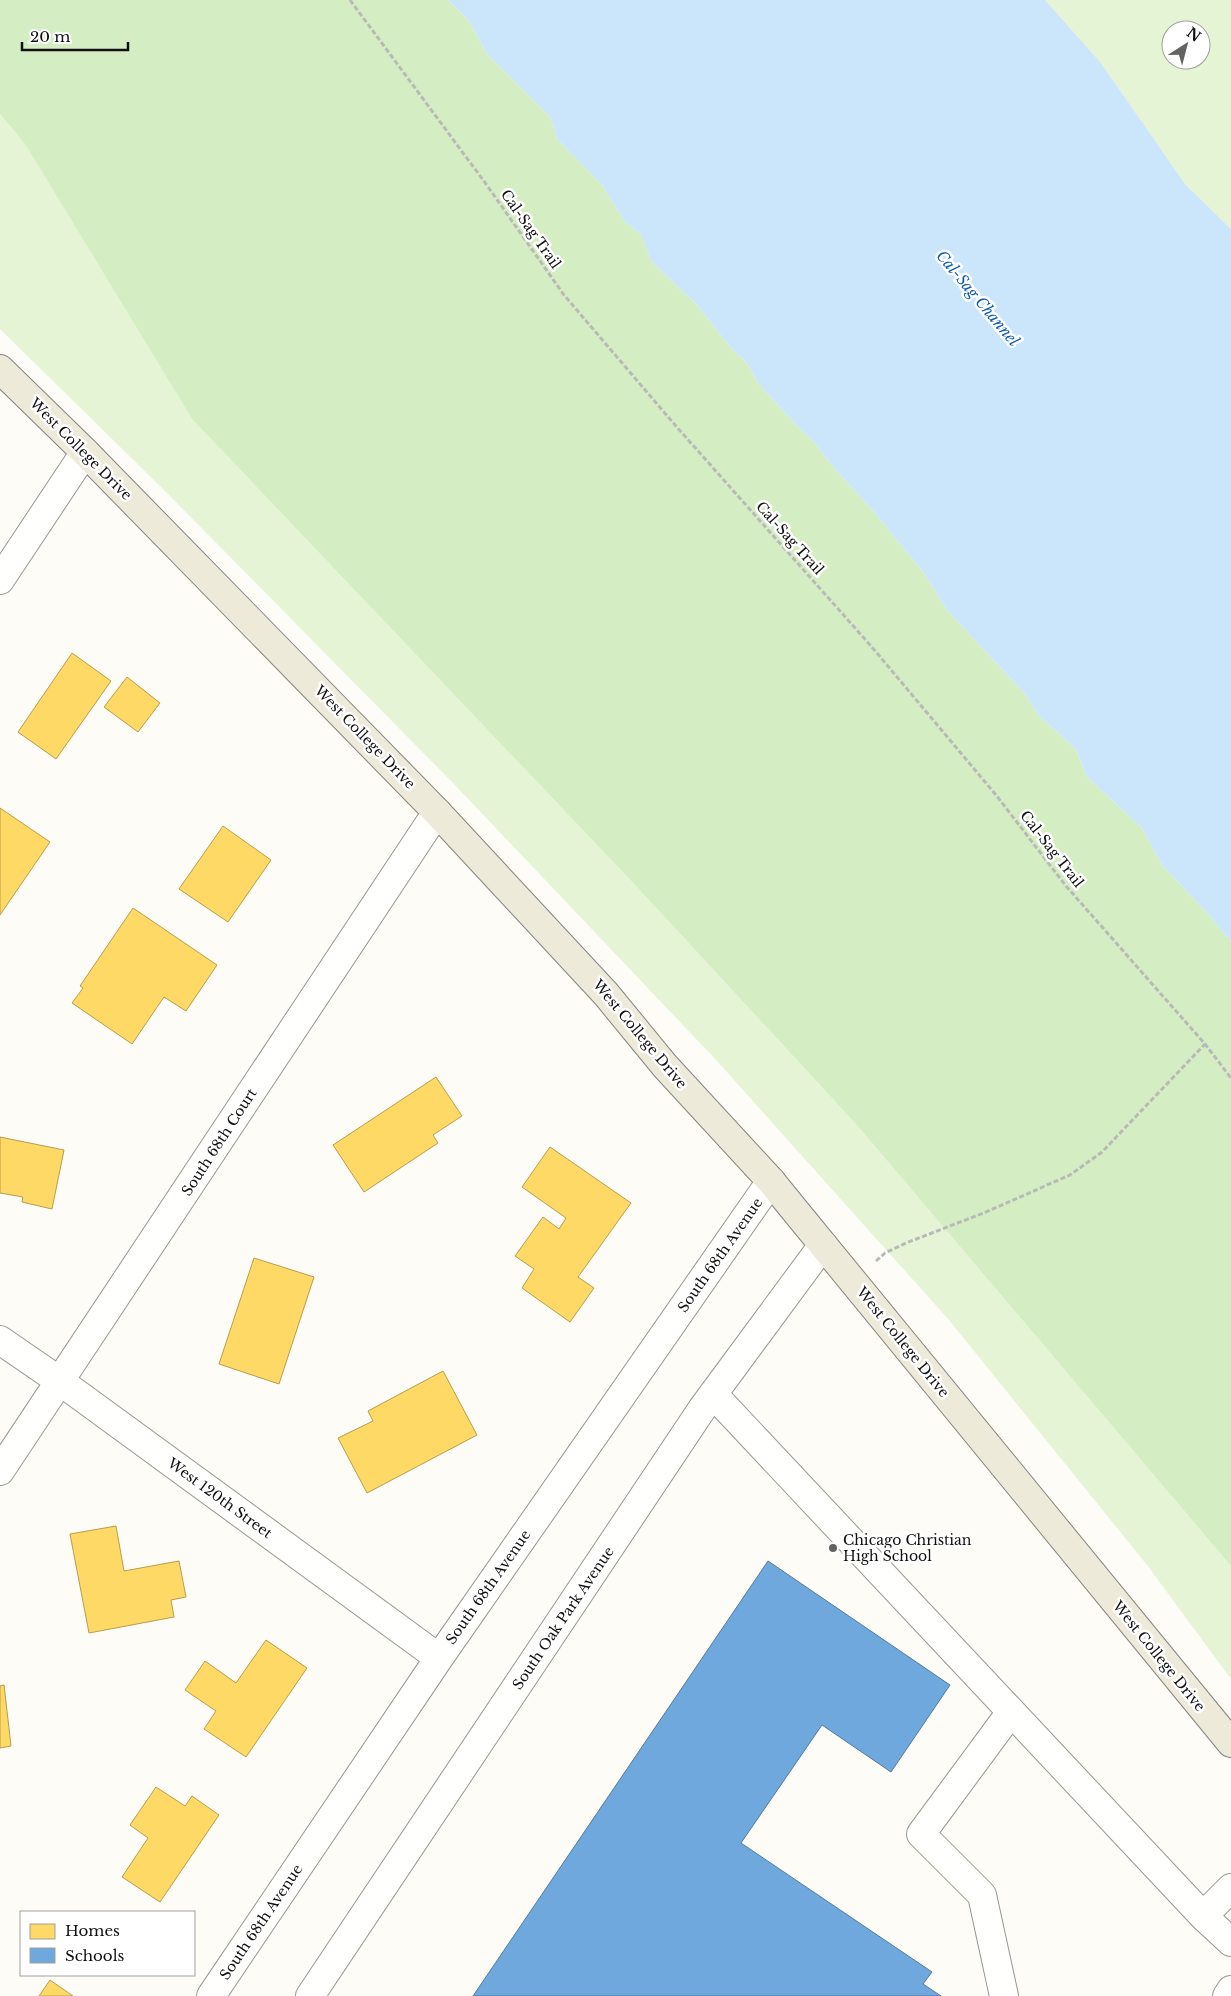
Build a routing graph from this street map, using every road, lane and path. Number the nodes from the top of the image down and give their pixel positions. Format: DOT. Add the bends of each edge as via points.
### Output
graph roads {
  1 [pos="350,0"];
  2 [pos="0,369"];
  3 [pos="85,452"];
  4 [pos="0,580"];
  5 [pos="437,812"];
  6 [pos="1205,1044"];
  7 [pos="1231,1078"];
  8 [pos="771,1181"];
  9 [pos="824,1245"];
  10 [pos="853,1282"];
  11 [pos="0,1340"];
  12 [pos="61,1382"];
  13 [pos="713,1394"];
  14 [pos="0,1471"];
  15 [pos="439,1658"];
  16 [pos="1011,1712"];
  17 [pos="1231,1743"];
  18 [pos="1231,1888"];
  19 [pos="1202,1916"];
  20 [pos="1231,1942"];
  21 [pos="1231,1990"];
  22 [pos="211,1996"];
  23 [pos="310,1996"];
  24 [pos="1004,1996"];
  25 [pos="1227,1996"];
  1 -- 6 [label="path, Cal-Sag Trail" via="564,295 871,646 996,795 1066,886"];
  2 -- 3 [label="main road, West College Drive"];
  3 -- 4 [label="street"];
  3 -- 5 [label="main road, West College Drive"];
  5 -- 8 [label="main road, West College Drive" via="606,994 666,1066"];
  5 -- 12 [label="street, South 68th Court"];
  6 -- 7 [label="path, Cal-Sag Trail"];
  6 -- 10 [label="path" via="1102,1152 1070,1175 885,1253"];
  8 -- 9 [label="main road, West College Drive"];
  8 -- 15 [label="street, South 68th Avenue"];
  9 -- 10 [label="main road, West College Drive"];
  9 -- 13 [label="street, South Oak Park Avenue"];
  10 -- 17 [label="main road, West College Drive"];
  11 -- 12 [label="street, West 120th Street"];
  12 -- 14 [label="street, South 68th Court"];
  12 -- 15 [label="street, West 120th Street"];
  13 -- 16 [label="street"];
  13 -- 23 [label="street, South Oak Park Avenue"];
  15 -- 22 [label="street, South 68th Avenue"];
  16 -- 19 [label="street"];
  16 -- 24 [label="street" via="921,1834 982,1895"];
  18 -- 19 [label="street"];
  19 -- 20 [label="street"];
  21 -- 25 [label="street"];
}
